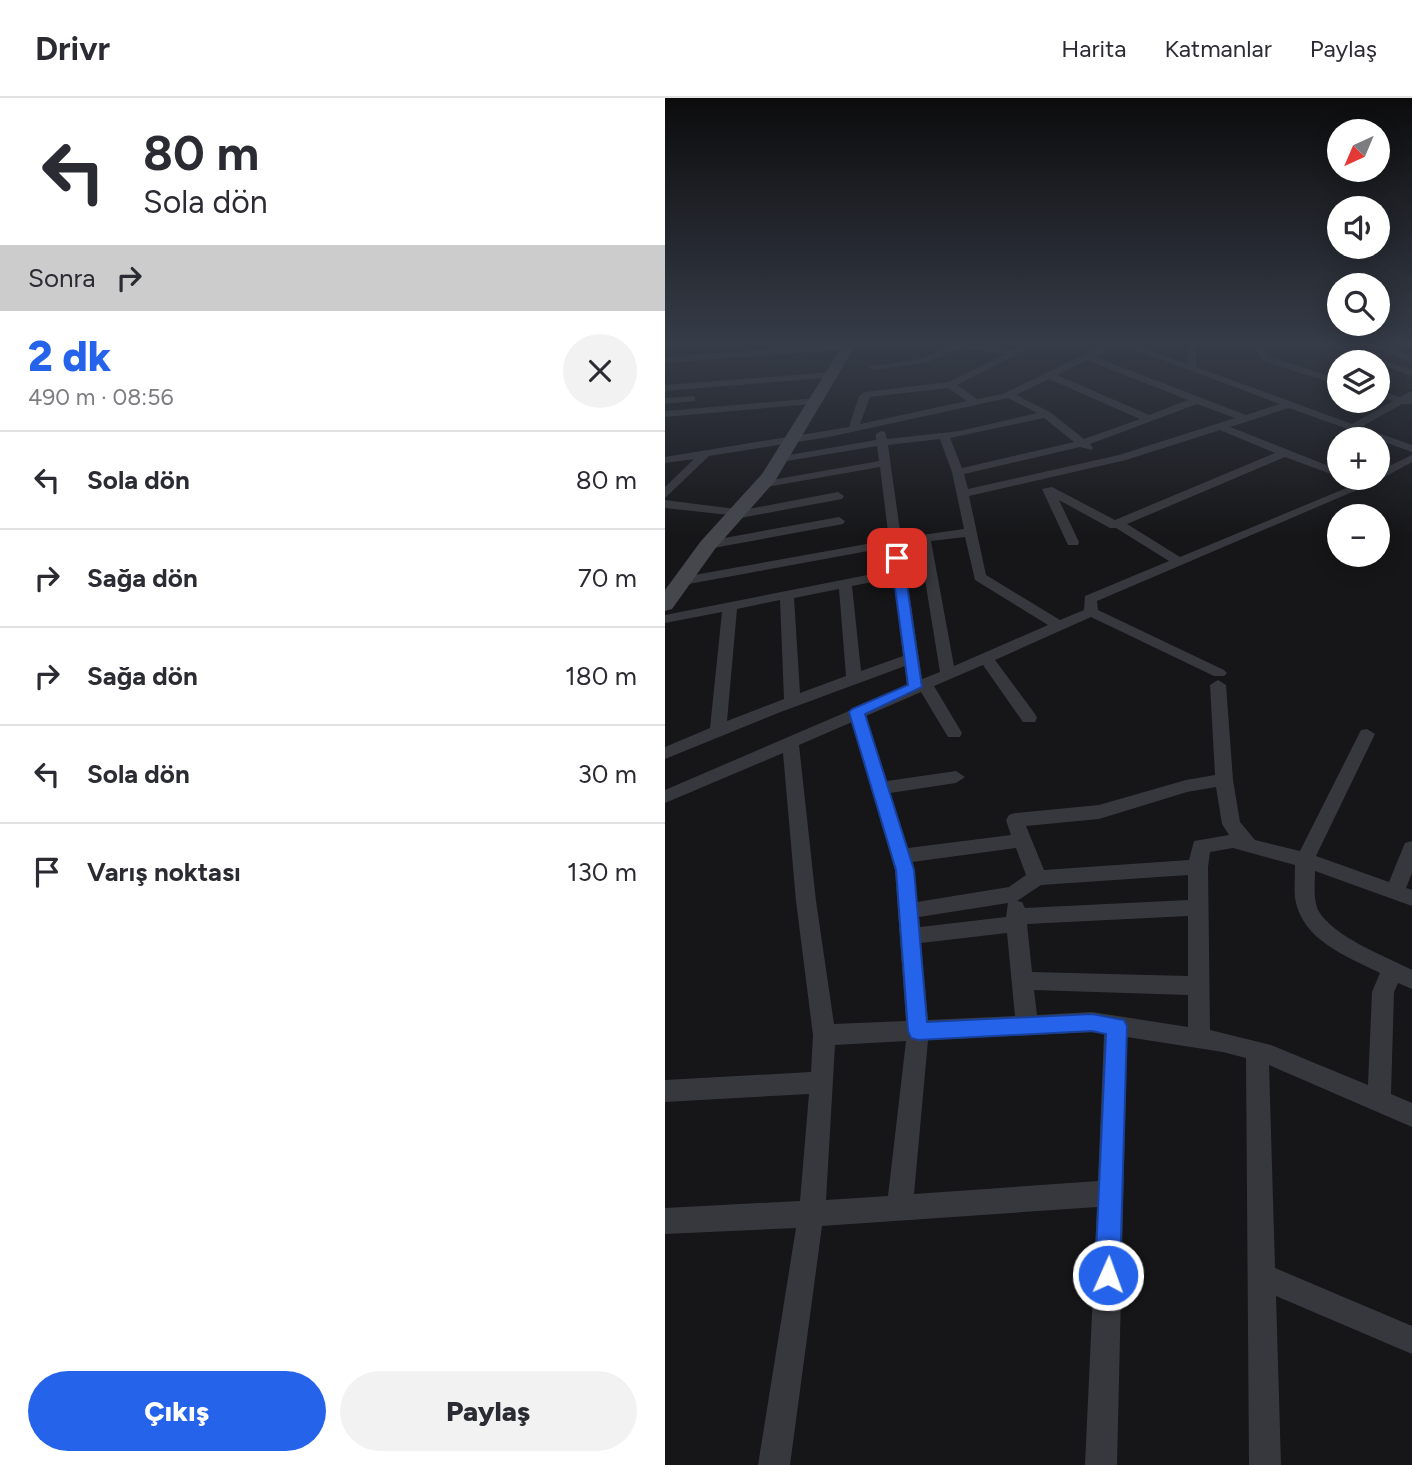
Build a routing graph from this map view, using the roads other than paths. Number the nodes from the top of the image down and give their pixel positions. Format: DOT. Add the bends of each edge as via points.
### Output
graph roads {
  1 [pos="691,409"];
  2 [pos="770,409"];
  3 [pos="800,409"];
  4 [pos="813,409"];
  5 [pos="860,409"];
  6 [pos="947,409"];
  7 [pos="1036,409"];
  8 [pos="1126,409"];
  9 [pos="1175,409"];
  10 [pos="1223,409"];
  11 [pos="1277,409"];
  12 [pos="1299,409"];
  13 [pos="1392,409"];
  14 [pos="691,412"];
  15 [pos="665,414"];
  16 [pos="1046,414"];
  17 [pos="1149,419"];
  18 [pos="1246,419"];
  19 [pos="880,422"];
  20 [pos="665,426"];
  21 [pos="1221,426"];
  22 [pos="1349,427"];
  23 [pos="1354,427"];
  24 [pos="854,428"];
  25 [pos="944,436"];
  26 [pos="792,441"];
  27 [pos="1390,441"];
  28 [pos="883,443"];
  29 [pos="1084,443"];
  30 [pos="1412,449"];
  31 [pos="1286,453"];
  32 [pos="705,454"];
  33 [pos="1412,458"];
  34 [pos="781,459"];
  35 [pos="665,460"];
  36 [pos="1104,462"];
  37 [pos="885,463"];
  38 [pos="1327,469"];
  39 [pos="1390,470"];
  40 [pos="837,472"];
  41 [pos="958,472"];
  42 [pos="1042,476"];
  43 [pos="761,485"];
  44 [pos="1049,490"];
  45 [pos="1347,490"];
  46 [pos="665,494"];
  47 [pos="963,494"];
  48 [pos="838,496"];
  49 [pos="665,504"];
  50 [pos="736,514"];
  51 [pos="1118,524"];
  52 [pos="971,532"];
  53 [pos="840,536"];
  54 [pos="924,538"];
  55 [pos="895,542"];
  56 [pos="1073,542"];
  57 [pos="708,545"];
  58 [pos="1178,561"];
  59 [pos="899,573"];
  60 [pos="683,581"];
  61 [pos="845,584"];
  62 [pos="787,595"];
  63 [pos="665,606"];
  64 [pos="730,606"];
  65 [pos="1091,612"];
  66 [pos="665,619"];
  67 [pos="1059,626"];
  68 [pos="985,657"];
  69 [pos="911,658"];
  70 [pos="948,673"];
  71 [pos="854,678"];
  72 [pos="920,685"];
  73 [pos="792,701"];
  74 [pos="857,712"];
  75 [pos="1029,718"];
  76 [pos="718,731"];
  77 [pos="954,733"];
  78 [pos="1367,734"];
  79 [pos="790,741"];
  80 [pos="665,753"];
  81 [pos="956,778"];
  82 [pos="1224,780"];
  83 [pos="880,788"];
  84 [pos="665,797"];
  85 [pos="1023,840"];
  86 [pos="1249,845"];
  87 [pos="1412,848"];
  88 [pos="901,856"];
  89 [pos="1305,860"];
  90 [pos="1198,867"];
  91 [pos="1037,878"];
  92 [pos="1014,894"];
  93 [pos="1404,895"];
  94 [pos="1200,907"];
  95 [pos="908,911"];
  96 [pos="1017,920"];
  97 [pos="910,936"];
  98 [pos="1402,975"];
  99 [pos="1023,981"];
  100 [pos="1199,986"];
  101 [pos="1027,1026"];
  102 [pos="1117,1026"];
  103 [pos="918,1031"];
  104 [pos="824,1035"];
  105 [pos="1199,1038"];
  106 [pos="1257,1052"];
  107 [pos="822,1082"];
  108 [pos="665,1091"];
  109 [pos="1379,1099"];
  110 [pos="1412,1115"];
  111 [pos="1111,1193"];
  112 [pos="900,1208"];
  113 [pos="811,1214"];
  114 [pos="665,1221"];
  115 [pos="1261,1276"];
  116 [pos="1412,1340"];
  117 [pos="775,1465"];
  118 [pos="1101,1465"];
  119 [pos="1265,1465"];
  1 -- 14 [label="street"];
  2 -- 14 [label="street"];
  3 -- 20 [label="street"];
  4 -- 26 [label="main road"];
  5 -- 24 [label="street"];
  6 -- 19 [label="street"];
  7 -- 16 [label="street"];
  8 -- 17 [label="street"];
  9 -- 17 [label="street"];
  10 -- 18 [label="street"];
  11 -- 18 [label="street"];
  12 -- 22 [label="street"];
  13 -- 23 [label="street"];
  14 -- 15 [label="street"];
  16 -- 25 [label="street"];
  16 -- 29 [label="street"];
  17 -- 29 [label="street"];
  18 -- 21 [label="street"];
  19 -- 24 [label="street"];
  19 -- 28 [label="street"];
  21 -- 31 [label="street"];
  21 -- 36 [label="street"];
  24 -- 26 [label="street"];
  25 -- 28 [label="street"];
  25 -- 41 [label="street"];
  26 -- 32 [label="street"];
  26 -- 34 [label="main road"];
  27 -- 30 [label="street"];
  28 -- 34 [label="street"];
  28 -- 37 [label="street"];
  29 -- 36 [label="street"];
  29 -- 41 [label="street"];
  31 -- 38 [label="street"];
  31 -- 51 [label="street"];
  32 -- 35 [label="street"];
  32 -- 46 [label="street"];
  33 -- 39 [label="street"];
  34 -- 43 [label="main road"];
  36 -- 42 [label="street"];
  37 -- 40 [label="street"];
  37 -- 55 [label="street"];
  40 -- 43 [label="street"];
  40 -- 48 [label="street"];
  41 -- 47 [label="street"];
  42 -- 44 [label="street"];
  42 -- 47 [label="street"];
  43 -- 50 [label="main road"];
  44 -- 51 [label="street"];
  44 -- 56 [label="street"];
  45 -- 58 [label="street"];
  47 -- 52 [label="street"];
  48 -- 50 [label="street"];
  48 -- 53 [label="street"];
  49 -- 50 [label="street"];
  50 -- 57 [label="main road"];
  51 -- 58 [label="street"];
  52 -- 54 [label="street"];
  52 -- 67 [label="street" via="980,578"];
  53 -- 55 [label="street"];
  53 -- 57 [label="street"];
  53 -- 60 [label="street"];
  54 -- 55 [label="street"];
  54 -- 70 [label="street"];
  55 -- 59 [label="street"];
  57 -- 60 [label="main road"];
  58 -- 65 [label="street" via="1090,598"];
  59 -- 61 [label="street"];
  59 -- 69 [label="street"];
  60 -- 63 [label="main road"];
  61 -- 62 [label="street"];
  61 -- 71 [label="street"];
  62 -- 64 [label="street"];
  62 -- 73 [label="street"];
  64 -- 66 [label="street"];
  64 -- 76 [label="street"];
  65 -- 67 [label="street"];
  65 -- 82 [label="street" via="1219,679"];
  67 -- 68 [label="street"];
  68 -- 70 [label="street"];
  68 -- 75 [label="street"];
  69 -- 71 [label="street"];
  69 -- 72 [label="street"];
  70 -- 72 [label="street"];
  71 -- 73 [label="street"];
  72 -- 74 [label="street"];
  72 -- 77 [label="street"];
  73 -- 76 [label="street"];
  74 -- 79 [label="street"];
  74 -- 83 [label="street"];
  76 -- 80 [label="street"];
  78 -- 89 [label="street"];
  79 -- 84 [label="street"];
  79 -- 104 [label="street"];
  81 -- 83 [label="street"];
  82 -- 85 [label="street" via="1186,786 1099,812 1016,820"];
  82 -- 86 [label="street" via="1231,824"];
  83 -- 88 [label="street"];
  85 -- 88 [label="street"];
  85 -- 91 [label="street"];
  86 -- 89 [label="street"];
  86 -- 90 [label="street" via="1233,841 1201,846"];
  87 -- 93 [label="street"];
  88 -- 95 [label="street"];
  89 -- 93 [label="street"];
  89 -- 98 [label="street" via="1308,913 1328,936"];
  90 -- 91 [label="street"];
  90 -- 94 [label="street"];
  91 -- 92 [label="street"];
  92 -- 95 [label="street"];
  92 -- 96 [label="street"];
  94 -- 96 [label="street"];
  94 -- 100 [label="street"];
  95 -- 97 [label="street"];
  96 -- 97 [label="street"];
  96 -- 99 [label="street"];
  97 -- 103 [label="street"];
  98 -- 109 [label="street" via="1383,992"];
  99 -- 100 [label="street"];
  99 -- 101 [label="street"];
  100 -- 105 [label="street"];
  101 -- 102 [label="street"];
  101 -- 103 [label="street"];
  102 -- 105 [label="street"];
  102 -- 111 [label="street"];
  103 -- 104 [label="street"];
  103 -- 112 [label="street"];
  104 -- 107 [label="street"];
  105 -- 106 [label="street"];
  106 -- 109 [label="street"];
  106 -- 115 [label="street"];
  107 -- 108 [label="street"];
  107 -- 113 [label="street"];
  109 -- 110 [label="street"];
  111 -- 112 [label="street"];
  111 -- 118 [label="street"];
  112 -- 113 [label="street"];
  113 -- 114 [label="street"];
  113 -- 117 [label="street"];
  115 -- 116 [label="street"];
  115 -- 119 [label="street"];
}
